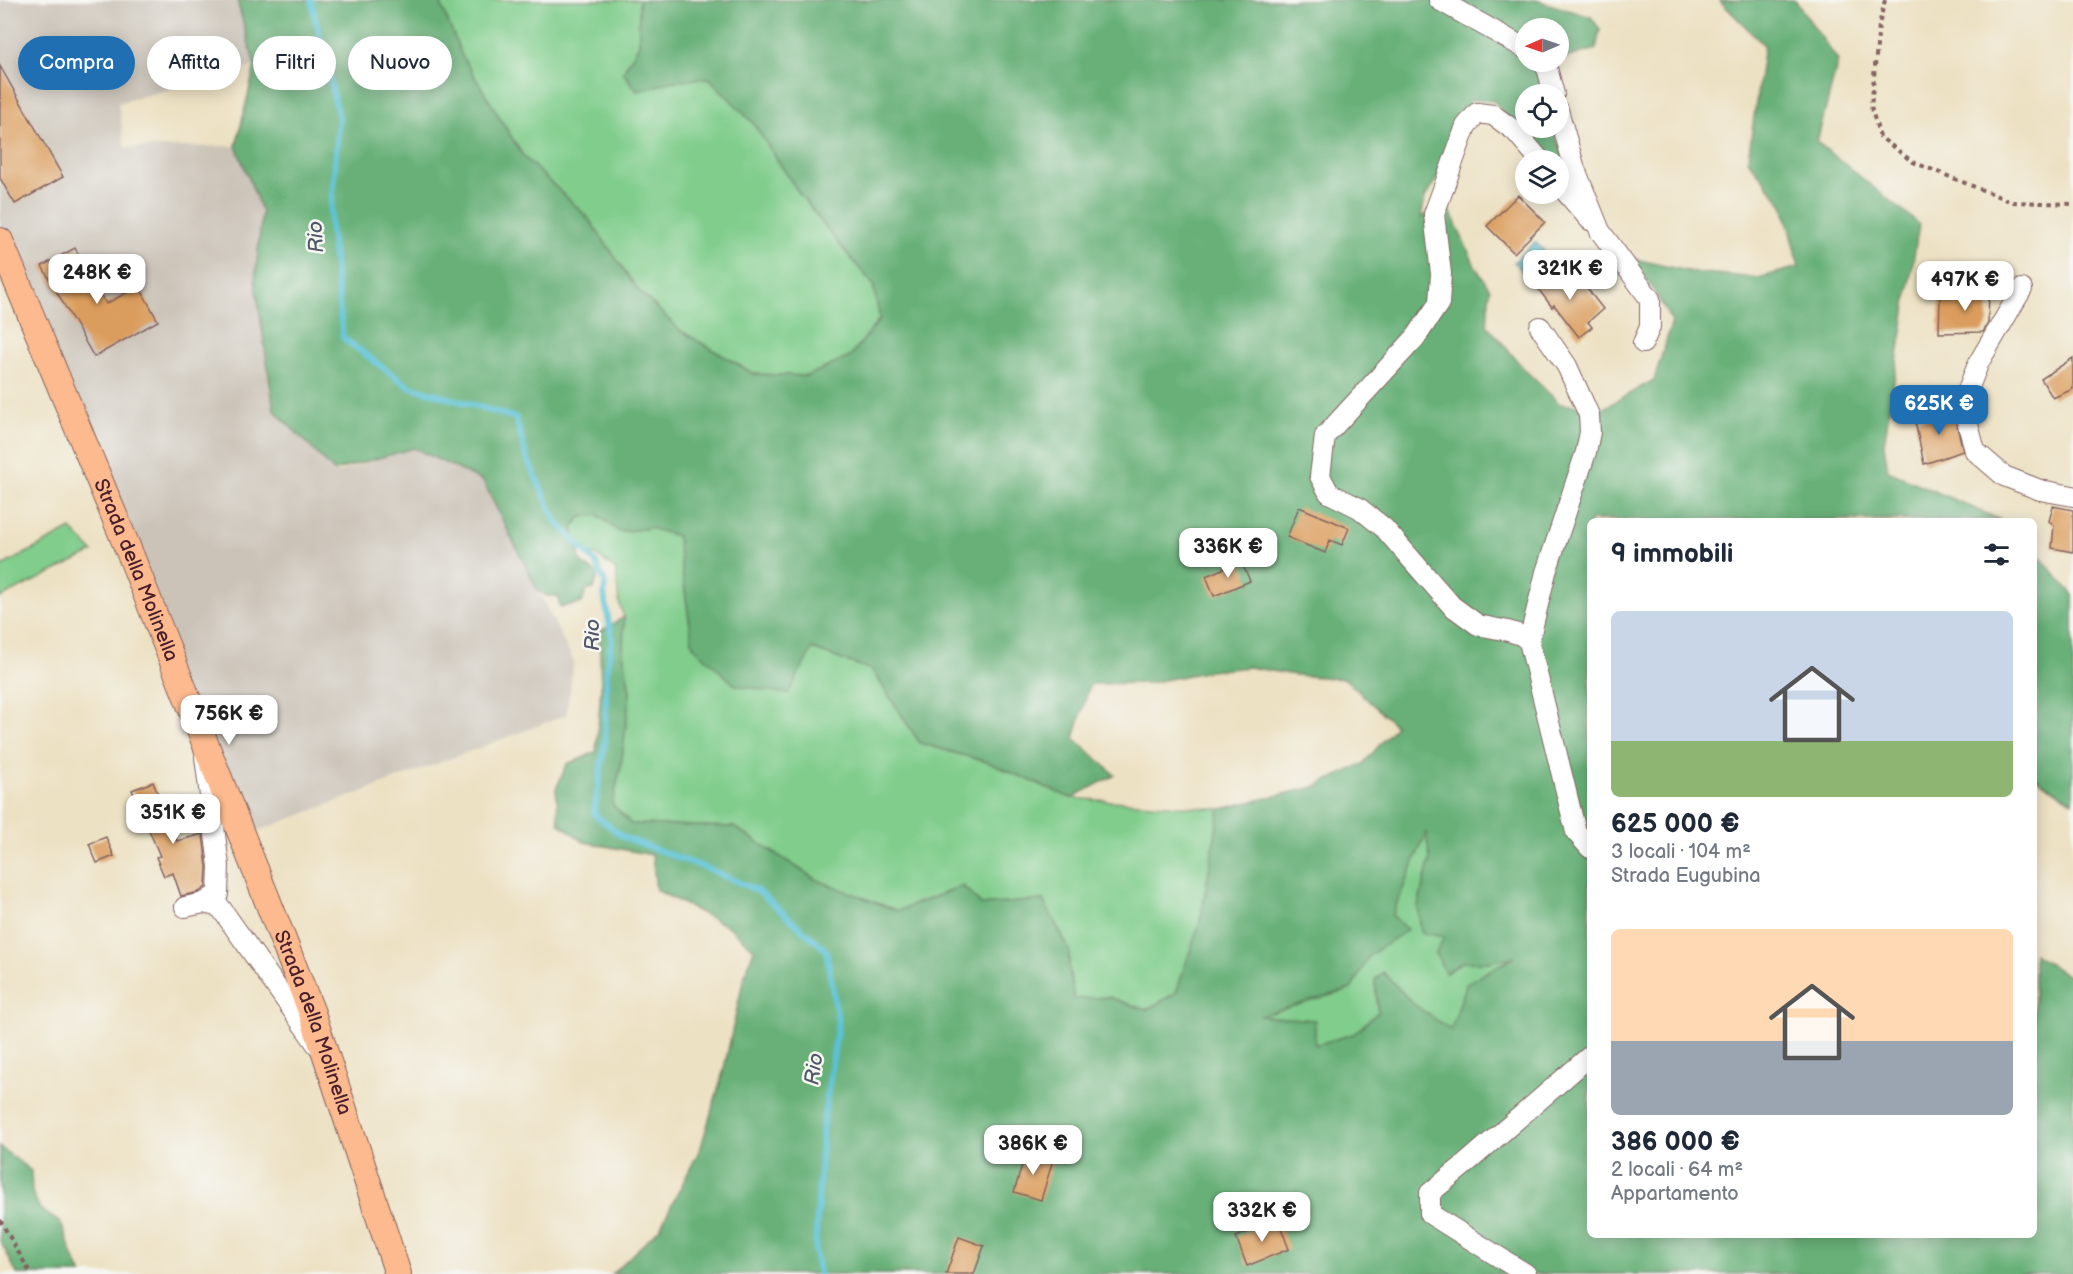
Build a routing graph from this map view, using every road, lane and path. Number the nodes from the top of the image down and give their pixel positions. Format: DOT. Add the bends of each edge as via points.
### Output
graph roads {
  1 [pos="1439,0"];
  2 [pos="1885,0"];
  3 [pos="1515,43"];
  4 [pos="1566,138"];
  5 [pos="1531,150"];
  6 [pos="1569,196"];
  7 [pos="2073,204"];
  8 [pos="1600,231"];
  9 [pos="0,241"];
  10 [pos="2022,289"];
  11 [pos="1540,327"];
  12 [pos="1643,343"];
  13 [pos="2073,496"];
  14 [pos="1529,641"];
  15 [pos="203,738"];
  16 [pos="1587,845"];
  17 [pos="327,1059"];
  18 [pos="1587,1059"];
  19 [pos="0,1220"];
  20 [pos="32,1274"];
  21 [pos="398,1274"];
  22 [pos="1526,1274"];
  1 -- 3 [label="street"];
  2 -- 7 [label="path" via="1871,107 1880,137 1912,162 2012,202"];
  4 -- 8 [label="street"];
  5 -- 14 [label="street" via="1515,131 1493,115 1477,114 1466,126 1434,214 1441,274 1439,303 1416,338 1325,436 1320,470 1329,493 1359,508 1384,528 1452,606 1478,625 1515,633"];
  6 -- 8 [label="street"];
  8 -- 12 [label="street" via="1650,299 1650,327"];
  9 -- 15 [label="main road, Strada della Molinella"];
  10 -- 13 [label="street" via="1979,362 1969,387 1965,413 1976,450 2004,476 2040,490"];
  11 -- 14 [label="street" via="1568,366 1589,416 1590,432 1546,572"];
  14 -- 16 [label="street" via="1576,832"];
  15 -- 17 [label="main road, Strada della Molinella"];
  15 -- 17 [label="street" via="219,866 218,894 194,905 220,907"];
  17 -- 21 [label="main road, Strada della Molinella"];
  18 -- 22 [label="street" via="1430,1193 1430,1214"];
  19 -- 20 [label="path"];
}
